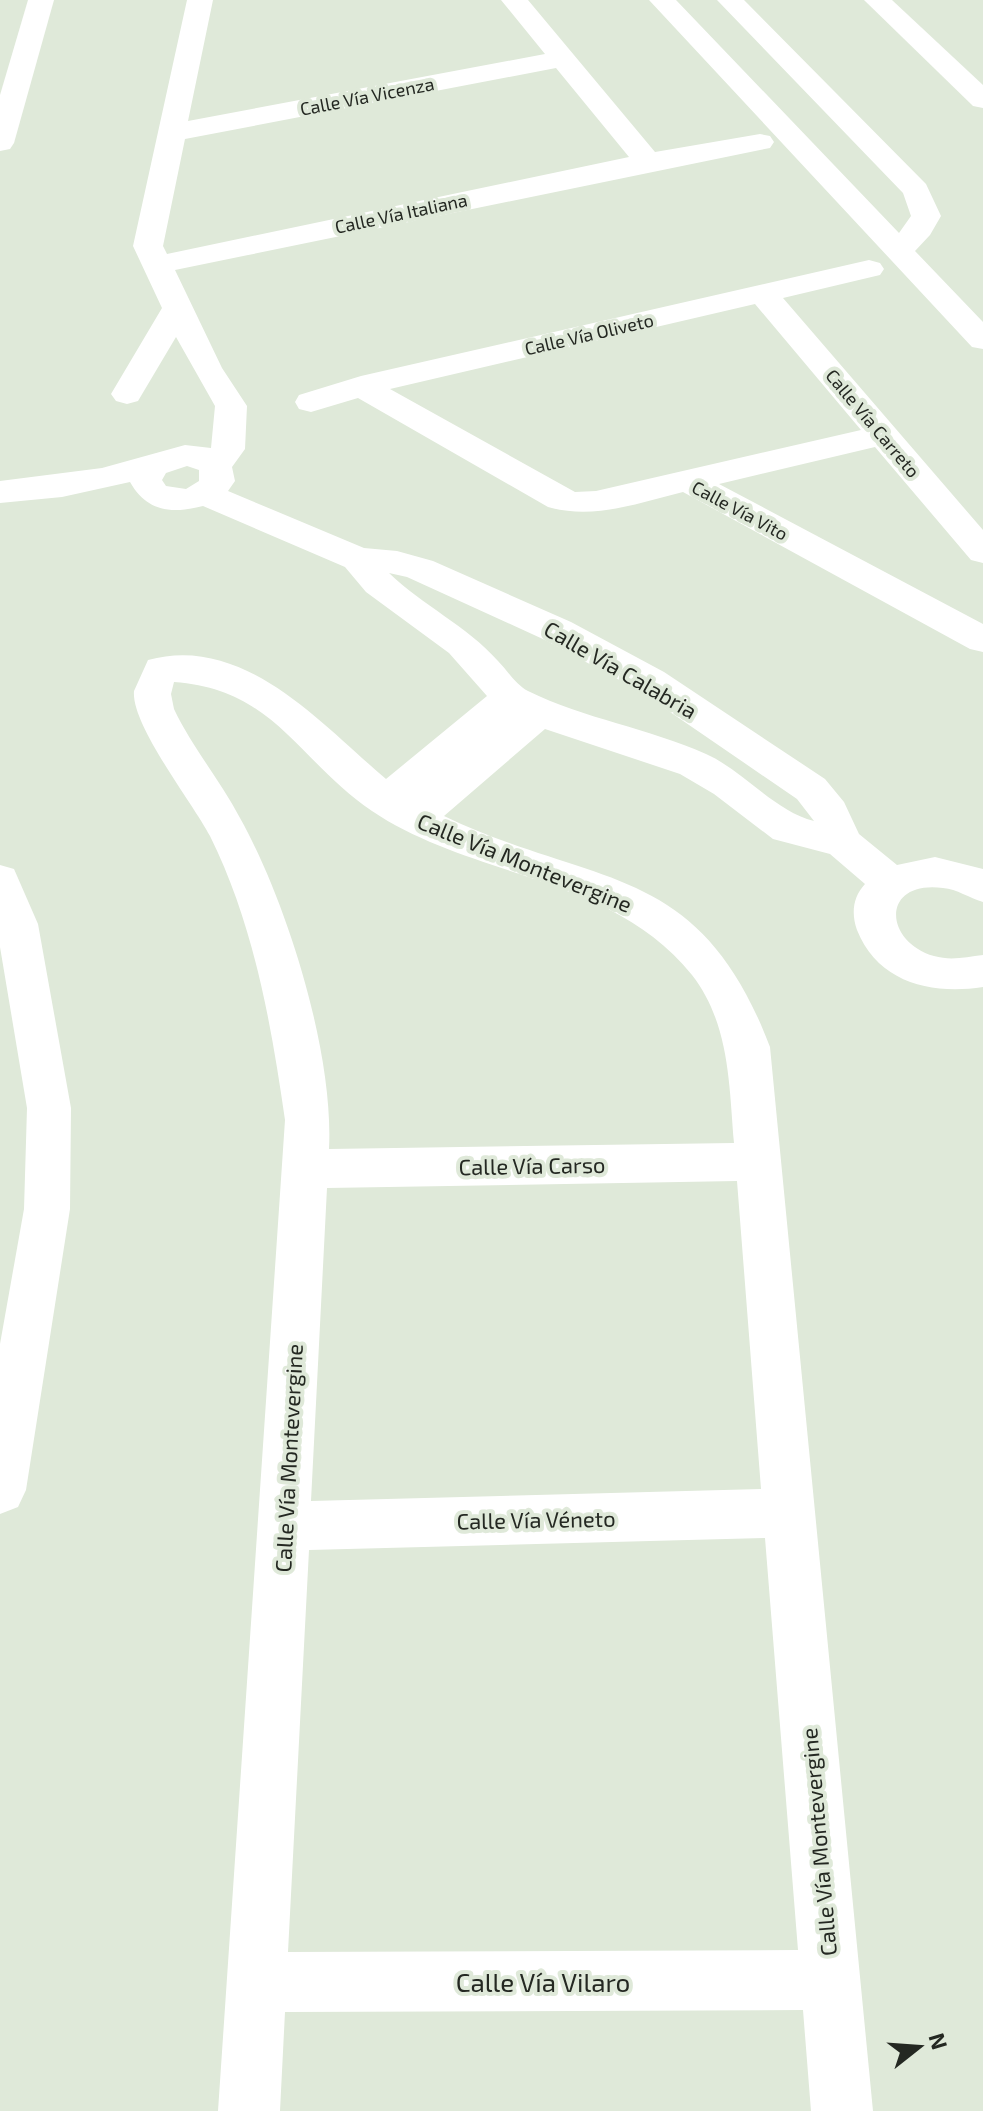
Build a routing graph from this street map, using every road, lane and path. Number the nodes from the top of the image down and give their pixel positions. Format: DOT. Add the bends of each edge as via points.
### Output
graph roads {
  1 [pos="41,0"];
  2 [pos="229,0"];
  3 [pos="514,0"];
  4 [pos="662,0"];
  5 [pos="730,0"];
  6 [pos="877,0"];
  7 [pos="199,2"];
  8 [pos="563,59"];
  9 [pos="983,100"];
  10 [pos="171,133"];
  11 [pos="760,142"];
  12 [pos="0,143"];
  13 [pos="648,162"];
  14 [pos="898,251"];
  15 [pos="155,265"];
  16 [pos="869,269"];
  17 [pos="763,294"];
  18 [pos="176,310"];
  19 [pos="982,338"];
  20 [pos="361,386"];
  21 [pos="127,394"];
  22 [pos="311,402"];
  23 [pos="884,435"];
  24 [pos="191,469"];
  25 [pos="688,481"];
  26 [pos="67,487"];
  27 [pos="0,492"];
  28 [pos="983,552"];
  29 [pos="358,559"];
  30 [pos="983,640"];
  31 [pos="524,706"];
  32 [pos="764,754"];
  33 [pos="728,784"];
  34 [pos="400,810"];
  35 [pos="843,843"];
  36 [pos="0,880"];
  37 [pos="892,883"];
  38 [pos="983,887"];
  39 [pos="983,971"];
  40 [pos="758,1162"];
  41 [pos="305,1169"];
  42 [pos="0,1490"];
  43 [pos="789,1513"];
  44 [pos="284,1526"];
  45 [pos="830,1980"];
  46 [pos="256,1982"];
  47 [pos="249,2111"];
  48 [pos="842,2111"];
  1 -- 12 [label="street"];
  2 -- 7 [label="street"];
  3 -- 8 [label="street"];
  4 -- 14 [label="street"];
  5 -- 14 [label="street" via="916,190 926,216"];
  6 -- 9 [label="street"];
  7 -- 10 [label="street"];
  8 -- 10 [label="street, Calle Vía Vicenza"];
  8 -- 13 [label="street"];
  10 -- 15 [label="street" via="148,246"];
  11 -- 13 [label="street, Calle Vía Italiana"];
  13 -- 15 [label="street, Calle Vía Italiana"];
  14 -- 19 [label="street"];
  15 -- 18 [label="street"];
  16 -- 17 [label="street, Calle Vía Oliveto"];
  17 -- 20 [label="street, Calle Vía Oliveto"];
  17 -- 23 [label="street, Calle Vía Carreto"];
  18 -- 21 [label="street"];
  18 -- 24 [label="street" via="231,406 228,449"];
  20 -- 22 [label="street, Calle Vía Oliveto"];
  20 -- 25 [label="street, Calle Vía Vito" via="560,499 596,502"];
  23 -- 25 [label="street"];
  23 -- 28 [label="street, Calle Vía Carreto"];
  24 -- 26 [label="street"];
  24 -- 26 [label="street" via="145,480 161,498"];
  24 -- 29 [label="street, Calle Vía Calabria"];
  25 -- 30 [label="street, Calle Vía Vito"];
  26 -- 27 [label="street"];
  29 -- 31 [label="street, Calle Vía Calabria" via="379,584 462,644"];
  29 -- 32 [label="street, Calle Vía Calabria" via="420,569 558,631 651,681"];
  31 -- 33 [label="street, Calle Vía Calabria" via="650,747"];
  31 -- 34 [label="street"];
  32 -- 33 [label="street"];
  32 -- 35 [label="street, Calle Vía Calabria" via="811,789 830,812"];
  33 -- 35 [label="street, Calle Vía Calabria" via="787,829"];
  34 -- 40 [label="street, Calle Vía Montevergine" via="463,842 619,895 703,957 728,992 748,1047"];
  34 -- 41 [label="street, Calle Vía Montevergine" via="354,775 311,728 242,682 202,669 161,669 152,698 161,724 236,846 272,939 306,1107"];
  35 -- 37 [label="street, Calle Vía Calabria"];
  36 -- 42 [label="street" via="17,924 49,1108 47,1209"];
  37 -- 38 [label="street" via="908,875 940,872"];
  37 -- 39 [label="street" via="875,904 874,921 893,955 935,975"];
  40 -- 41 [label="street, Calle Vía Carso"];
  40 -- 43 [label="street, Calle Vía Montevergine"];
  41 -- 44 [label="street, Calle Vía Montevergine"];
  43 -- 44 [label="street, Calle Vía Véneto"];
  43 -- 45 [label="street, Calle Vía Montevergine"];
  44 -- 46 [label="street, Calle Vía Montevergine"];
  45 -- 46 [label="street, Calle Vía Vilaro"];
  45 -- 48 [label="street, Calle Vía Montevergine"];
  46 -- 47 [label="street, Calle Vía Montevergine"];
}
